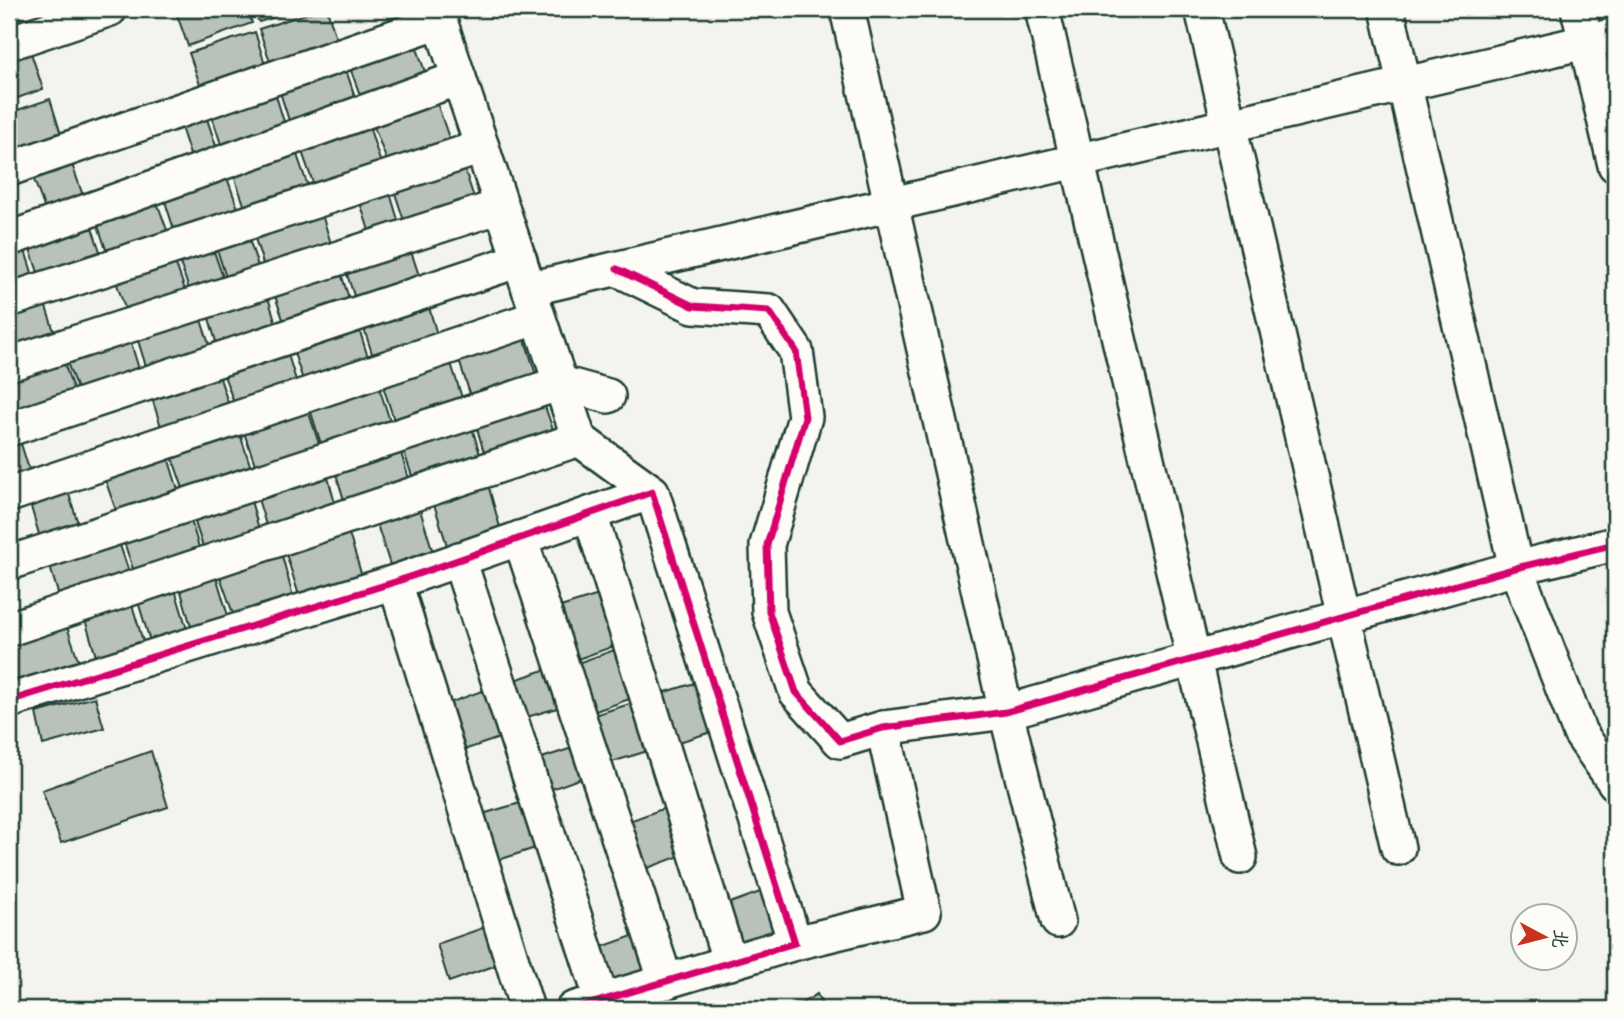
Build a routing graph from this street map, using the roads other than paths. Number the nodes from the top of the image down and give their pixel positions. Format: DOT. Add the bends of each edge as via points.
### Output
graph roads {
  1 [pos="110,9"];
  2 [pos="847,9"];
  3 [pos="1042,9"];
  4 [pos="1202,9"];
  5 [pos="1387,9"];
  6 [pos="1578,9"];
  7 [pos="438,15"];
  8 [pos="1601,39"];
  9 [pos="9,43"];
  10 [pos="459,78"];
  11 [pos="1405,85"];
  12 [pos="1229,126"];
  13 [pos="482,147"];
  14 [pos="1077,161"];
  15 [pos="1615,165"];
  16 [pos="9,169"];
  17 [pos="891,205"];
  18 [pos="501,206"];
  19 [pos="9,239"];
  20 [pos="617,269"];
  21 [pos="529,289"];
  22 [pos="9,300"];
  23 [pos="9,364"];
  24 [pos="561,383"];
  25 [pos="608,396"];
  26 [pos="9,429"];
  27 [pos="579,439"];
  28 [pos="652,492"];
  29 [pos="9,495"];
  30 [pos="590,514"];
  31 [pos="520,538"];
  32 [pos="1615,544"];
  33 [pos="459,559"];
  34 [pos="9,563"];
  35 [pos="1516,568"];
  36 [pos="395,582"];
  37 [pos="1344,616"];
  38 [pos="9,629"];
  39 [pos="1195,658"];
  40 [pos="9,701"];
  41 [pos="1006,712"];
  42 [pos="883,728"];
  43 [pos="1615,783"];
  44 [pos="1398,848"];
  45 [pos="1240,858"];
  46 [pos="1058,921"];
  47 [pos="795,943"];
  48 [pos="730,963"];
  49 [pos="666,982"];
  50 [pos="587,1005"];
  51 [pos="527,1009"];
  1 -- 9 [label="street"];
  2 -- 17 [label="street"];
  3 -- 14 [label="street"];
  4 -- 12 [label="street"];
  5 -- 11 [label="street"];
  6 -- 8 [label="street"];
  7 -- 10 [label="street"];
  7 -- 16 [label="street"];
  8 -- 11 [label="street"];
  8 -- 15 [label="street"];
  10 -- 13 [label="street"];
  10 -- 19 [label="street"];
  11 -- 12 [label="street"];
  11 -- 35 [label="street"];
  12 -- 14 [label="street"];
  12 -- 37 [label="street"];
  13 -- 18 [label="street"];
  13 -- 22 [label="street"];
  14 -- 17 [label="street"];
  14 -- 39 [label="street"];
  17 -- 20 [label="street"];
  17 -- 41 [label="street"];
  18 -- 21 [label="street"];
  18 -- 23 [label="street"];
  20 -- 21 [label="street"];
  20 -- 42 [label="street" via="693,306 769,311 796,351 805,417 766,545 768,612 796,692 841,741"];
  21 -- 24 [label="street"];
  21 -- 26 [label="street"];
  21 -- 29 [label="street"];
  24 -- 25 [label="street"];
  24 -- 27 [label="street"];
  24 -- 34 [label="street"];
  27 -- 28 [label="street"];
  27 -- 38 [label="street"];
  28 -- 30 [label="street"];
  28 -- 47 [label="street"];
  30 -- 31 [label="street"];
  30 -- 48 [label="street"];
  31 -- 33 [label="street"];
  31 -- 49 [label="street"];
  32 -- 35 [label="street"];
  33 -- 36 [label="street"];
  33 -- 50 [label="street"];
  35 -- 37 [label="street"];
  35 -- 43 [label="street" via="1580,733"];
  36 -- 40 [label="street"];
  36 -- 51 [label="street"];
  37 -- 39 [label="street"];
  37 -- 44 [label="street"];
  39 -- 41 [label="street"];
  39 -- 45 [label="street"];
  41 -- 42 [label="street"];
  41 -- 46 [label="street"];
  42 -- 47 [label="street" via="924,912"];
  47 -- 48 [label="street"];
  48 -- 49 [label="street"];
  49 -- 50 [label="street"];
}
